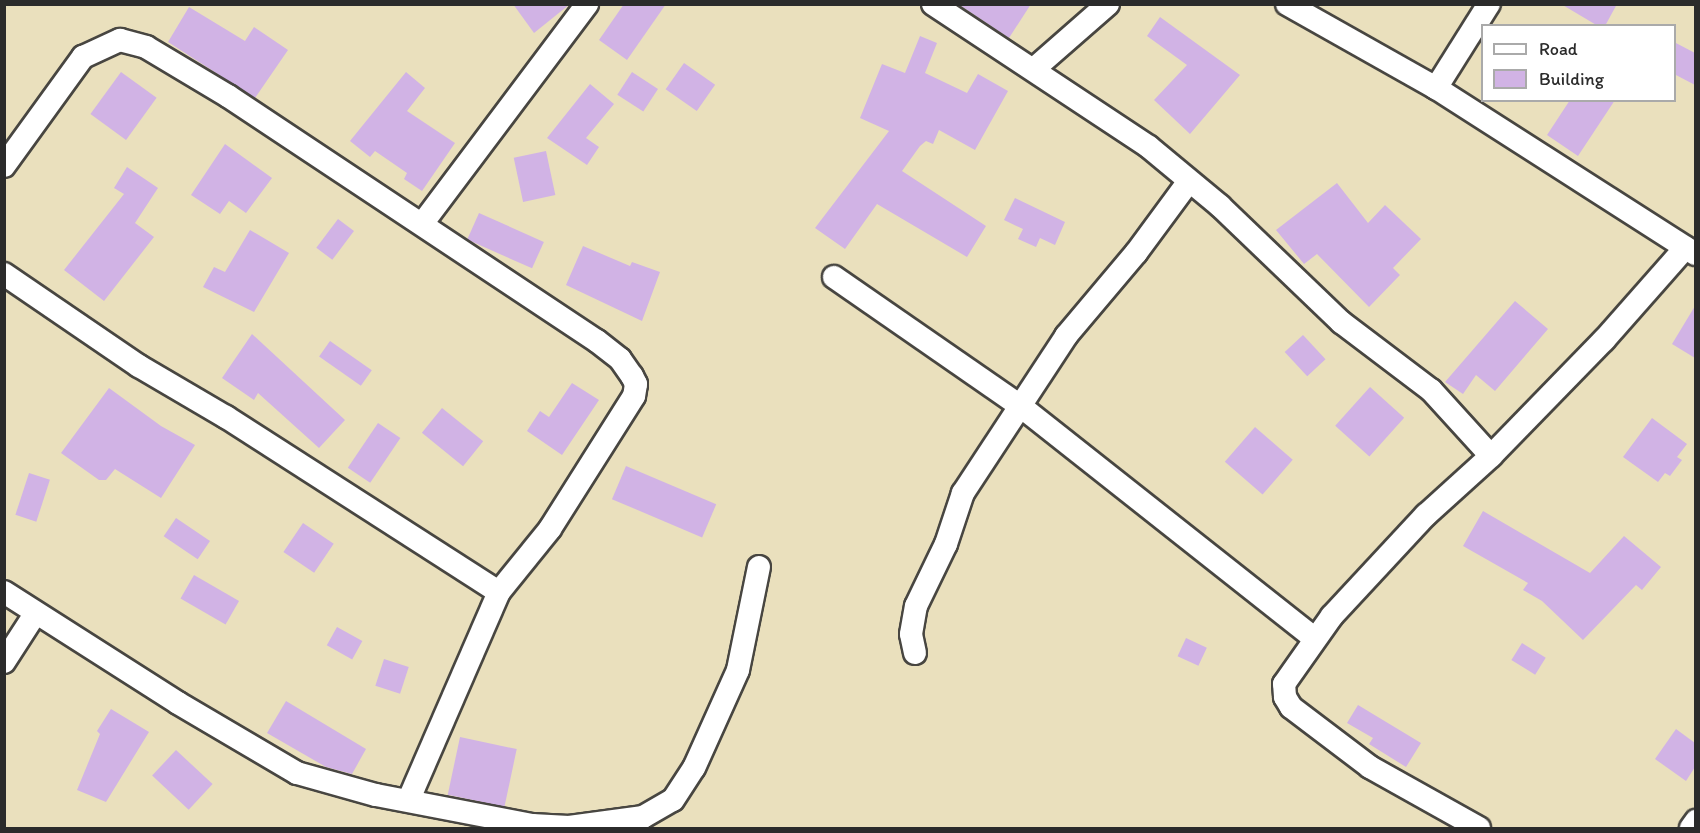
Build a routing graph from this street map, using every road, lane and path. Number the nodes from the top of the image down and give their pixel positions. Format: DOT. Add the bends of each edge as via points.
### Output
graph roads {
  1 [pos="587,4"];
  2 [pos="933,4"];
  3 [pos="1108,4"];
  4 [pos="1287,4"];
  5 [pos="1489,4"];
  6 [pos="1035,68"];
  7 [pos="1436,88"];
  8 [pos="4,165"];
  9 [pos="1189,181"];
  10 [pos="422,224"];
  11 [pos="1690,251"];
  12 [pos="4,274"];
  13 [pos="834,277"];
  14 [pos="1019,405"];
  15 [pos="1491,456"];
  16 [pos="759,567"];
  17 [pos="4,592"];
  18 [pos="500,592"];
  19 [pos="35,614"];
  20 [pos="1314,638"];
  21 [pos="915,653"];
  22 [pos="4,662"];
  23 [pos="409,799"];
  24 [pos="1695,821"];
  25 [pos="1479,828"];
  26 [pos="1691,828"];
  1 -- 10 [label="street"];
  2 -- 6 [label="street"];
  3 -- 6 [label="street"];
  4 -- 7 [label="street"];
  5 -- 7 [label="street"];
  6 -- 9 [label="street" via="1149,147"];
  7 -- 11 [label="street"];
  8 -- 10 [label="street" via="83,57 120,40 146,47 228,96"];
  9 -- 14 [label="street" via="1136,253 1066,336"];
  9 -- 15 [label="street" via="1221,206 1341,322 1431,390"];
  10 -- 18 [label="street" via="597,341 620,359 636,384 634,396 550,529"];
  11 -- 15 [label="street" via="1508,433"];
  12 -- 18 [label="street" via="139,366"];
  13 -- 14 [label="street"];
  14 -- 20 [label="street"];
  14 -- 21 [label="street" via="963,493 946,544 916,606 911,634"];
  15 -- 20 [label="street" via="1426,515"];
  16 -- 23 [label="street" via="738,670 694,768 673,800 662,809 642,817 569,827 532,825"];
  17 -- 19 [label="street"];
  18 -- 23 [label="street"];
  19 -- 22 [label="street"];
  19 -- 23 [label="street" via="297,773 343,788"];
  20 -- 25 [label="street" via="1284,684 1285,697 1292,707 1370,767"];
  24 -- 26 [label="street"];
}
